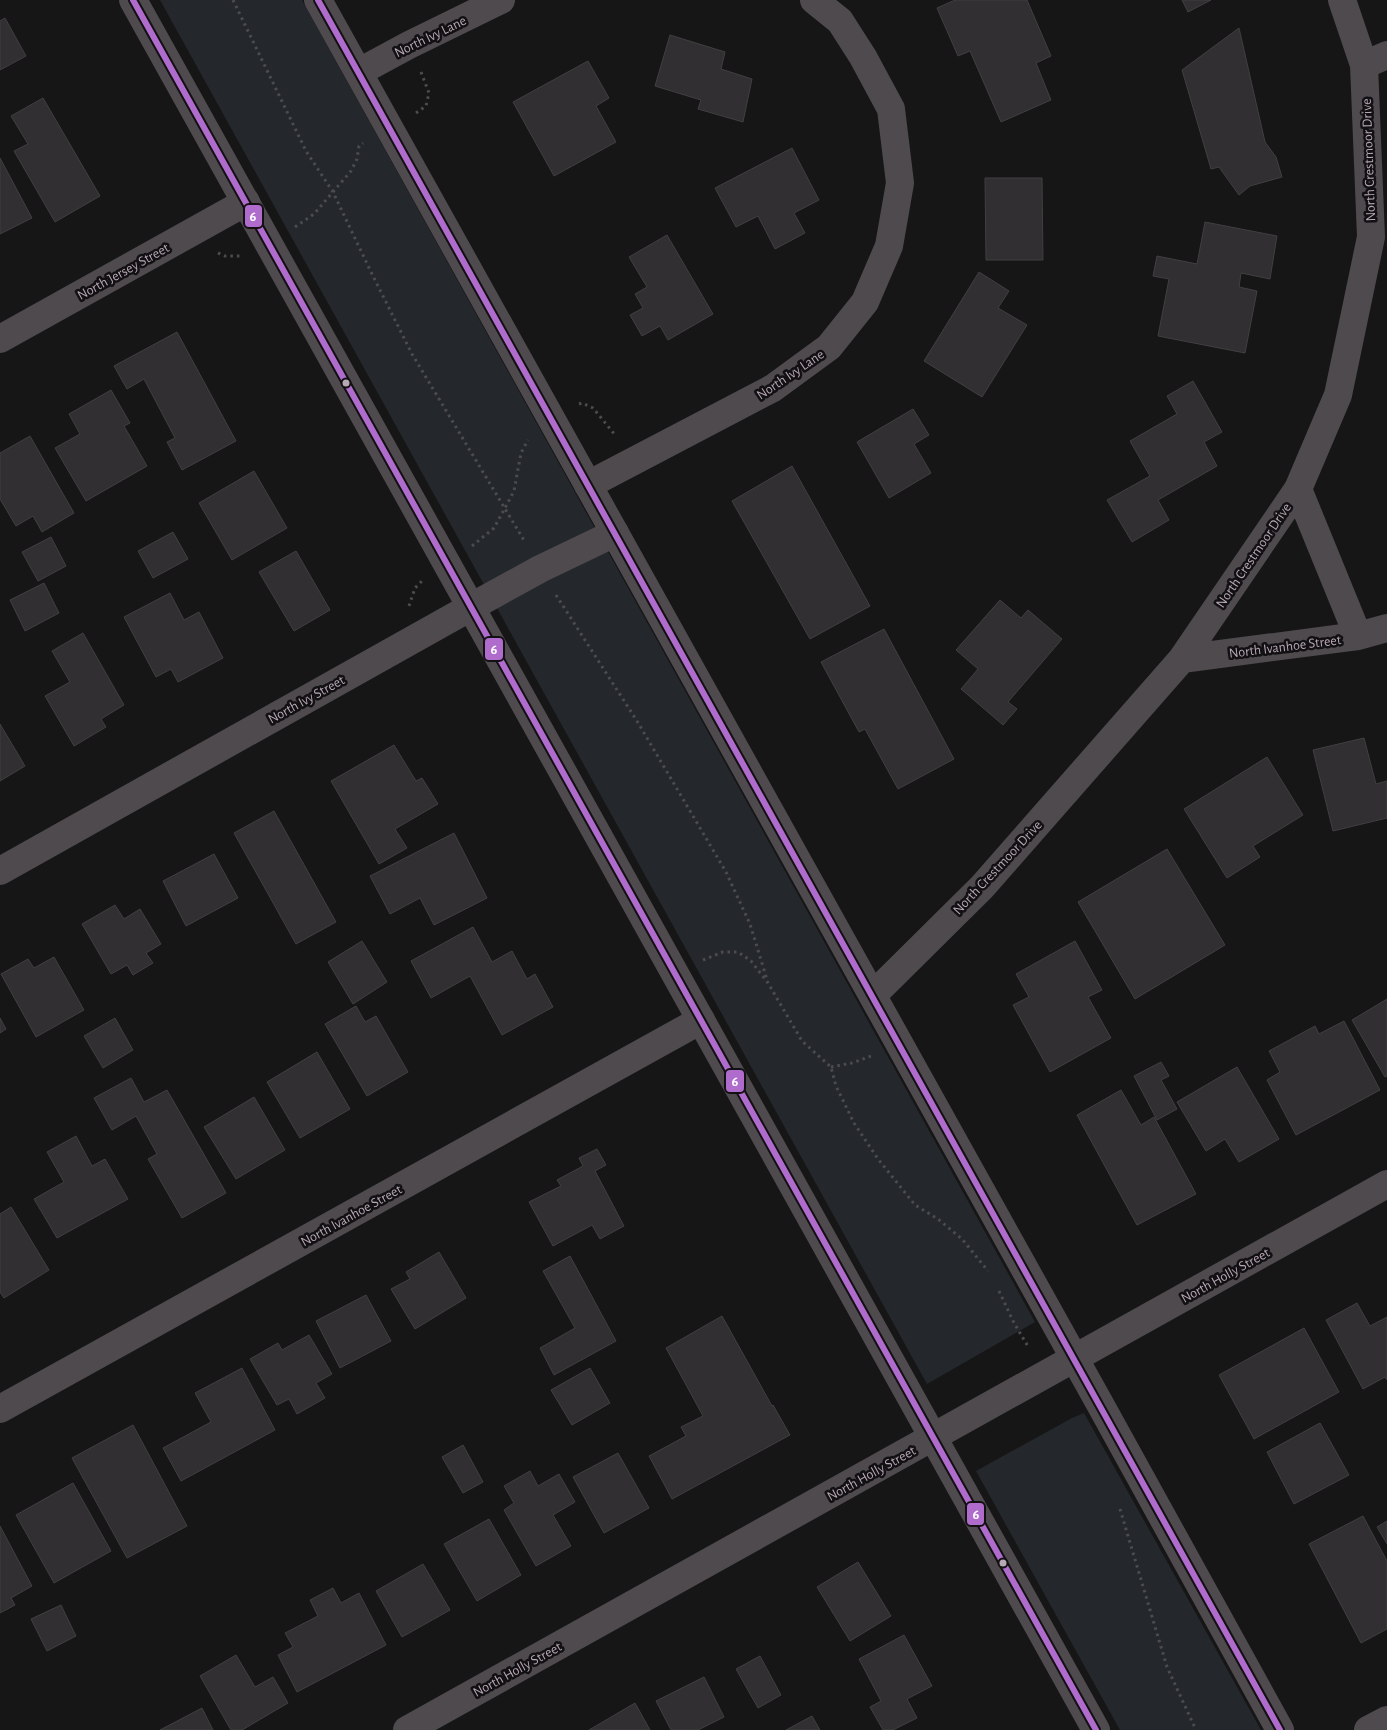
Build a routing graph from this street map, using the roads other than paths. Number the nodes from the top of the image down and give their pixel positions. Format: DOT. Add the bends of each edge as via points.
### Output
graph roads {
  1 [pos="133,0"];
  2 [pos="318,0"];
  3 [pos="501,0"];
  4 [pos="814,0"];
  5 [pos="1342,0"];
  6 [pos="1376,60"];
  7 [pos="359,72"];
  8 [pos="246,202"];
  9 [pos="0,339"];
  10 [pos="588,485"];
  11 [pos="1298,489"];
  12 [pos="615,533"];
  13 [pos="471,607"];
  14 [pos="1387,628"];
  15 [pos="1358,636"];
  16 [pos="1182,660"];
  17 [pos="0,871"];
  18 [pos="873,995"];
  19 [pos="701,1020"];
  20 [pos="1387,1184"];
  21 [pos="1075,1359"];
  22 [pos="0,1409"];
  23 [pos="934,1438"];
  24 [pos="1387,1720"];
  25 [pos="407,1730"];
  26 [pos="1096,1730"];
  27 [pos="1280,1730"];
  28 [pos="1368,1730"];
  1 -- 8 [label="main road"];
  2 -- 7 [label="main road"];
  3 -- 7 [label="street, North Ivy Lane"];
  4 -- 10 [label="street, North Ivy Lane" via="840,21 890,109 900,183 889,246 865,302 829,347 773,388"];
  5 -- 6 [label="street, North Crestmoor Drive"];
  6 -- 11 [label="street, North Crestmoor Drive" via="1371,237 1338,395"];
  7 -- 10 [label="main road"];
  8 -- 9 [label="street, North Jersey Street"];
  8 -- 13 [label="main road"];
  10 -- 12 [label="main road"];
  11 -- 15 [label="street"];
  11 -- 16 [label="street, North Crestmoor Drive"];
  12 -- 13 [label="street, North Ivy Street"];
  12 -- 18 [label="main road"];
  13 -- 17 [label="street, North Ivy Street"];
  13 -- 19 [label="main road"];
  14 -- 15 [label="street, North Ivanhoe Street"];
  15 -- 16 [label="street, North Ivanhoe Street"];
  16 -- 18 [label="street, North Crestmoor Drive" via="982,887"];
  18 -- 21 [label="main road"];
  19 -- 22 [label="street, North Ivanhoe Street"];
  19 -- 23 [label="main road"];
  20 -- 21 [label="street, North Holly Street"];
  21 -- 23 [label="street, North Holly Street"];
  21 -- 27 [label="main road"];
  23 -- 25 [label="street, North Holly Street"];
  23 -- 26 [label="main road"];
  24 -- 28 [label="street"];
}
